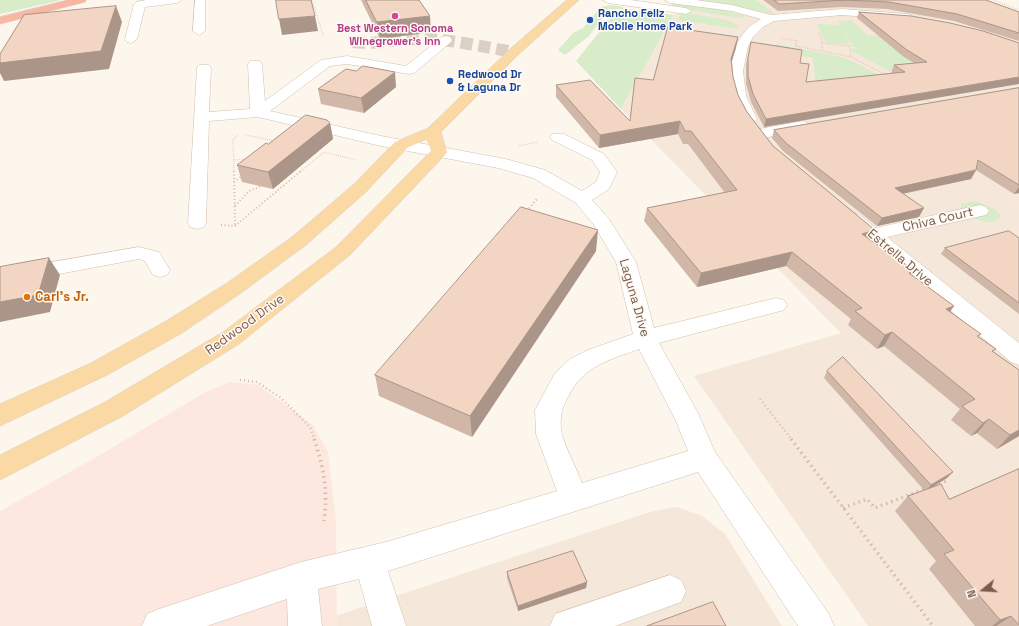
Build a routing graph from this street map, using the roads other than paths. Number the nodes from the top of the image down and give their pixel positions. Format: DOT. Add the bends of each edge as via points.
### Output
graph roads {
  1 [pos="81,0"];
  2 [pos="177,0"];
  3 [pos="200,0"];
  4 [pos="574,0"];
  5 [pos="608,0"];
  6 [pos="670,0"];
  7 [pos="66,4"];
  8 [pos="0,17"];
  9 [pos="922,19"];
  10 [pos="0,21"];
  11 [pos="764,22"];
  12 [pos="200,31"];
  13 [pos="131,39"];
  14 [pos="446,40"];
  15 [pos="255,64"];
  16 [pos="204,68"];
  17 [pos="258,113"];
  18 [pos="202,117"];
  19 [pos="819,124"];
  20 [pos="558,137"];
  21 [pos="436,142"];
  22 [pos="401,145"];
  23 [pos="582,199"];
  24 [pos="836,205"];
  25 [pos="980,211"];
  26 [pos="197,223"];
  27 [pos="872,235"];
  28 [pos="160,270"];
  29 [pos="0,278"];
  30 [pos="776,305"];
  31 [pos="645,338"];
  32 [pos="1019,356"];
  33 [pos="0,416"];
  34 [pos="704,458"];
  35 [pos="0,468"];
  36 [pos="574,499"];
  37 [pos="370,562"];
  38 [pos="301,578"];
  39 [pos="670,590"];
  40 [pos="158,626"];
  41 [pos="305,626"];
  42 [pos="389,626"];
  43 [pos="567,626"];
  44 [pos="817,626"];
  1 -- 7 [label="highway"];
  2 -- 13 [label="street" via="140,4"];
  3 -- 12 [label="street"];
  4 -- 21 [label="main road, Redwood Drive" via="514,52"];
  5 -- 11 [label="street"];
  6 -- 11 [label="street" via="732,8"];
  7 -- 8 [label="street"];
  7 -- 10 [label="highway"];
  9 -- 11 [label="street" via="842,12"];
  11 -- 19 [label="street" via="741,49 735,75 738,94 746,116 763,140"];
  14 -- 17 [label="street" via="409,70 347,60 326,63"];
  15 -- 17 [label="street"];
  16 -- 18 [label="street"];
  17 -- 18 [label="street"];
  17 -- 22 [label="street"];
  18 -- 26 [label="street"];
  20 -- 23 [label="street" via="598,157 609,172 603,185"];
  21 -- 22 [label="main road, Redwood Drive"];
  21 -- 23 [label="street, Laguna Drive" via="539,174"];
  21 -- 35 [label="main road, Redwood Drive" via="343,251 231,338 114,409"];
  22 -- 33 [label="main road, Redwood Drive" via="360,188 299,241 234,288 174,327 106,365"];
  23 -- 31 [label="street, Laguna Drive" via="602,222 626,262"];
  24 -- 27 [label="street, Estrella Drive"];
  25 -- 27 [label="street, Chiva Court"];
  27 -- 32 [label="street, Estrella Drive"];
  28 -- 29 [label="street" via="152,256 139,253"];
  30 -- 31 [label="street"];
  31 -- 34 [label="street, Laguna Drive" via="689,420"];
  31 -- 36 [label="street" via="578,365 564,380 548,410 549,434"];
  34 -- 36 [label="street"];
  34 -- 44 [label="street, Laguna Drive"];
  36 -- 37 [label="street"];
  37 -- 38 [label="street"];
  37 -- 42 [label="street"];
  38 -- 40 [label="street"];
  38 -- 41 [label="street"];
  39 -- 43 [label="street"];
}
